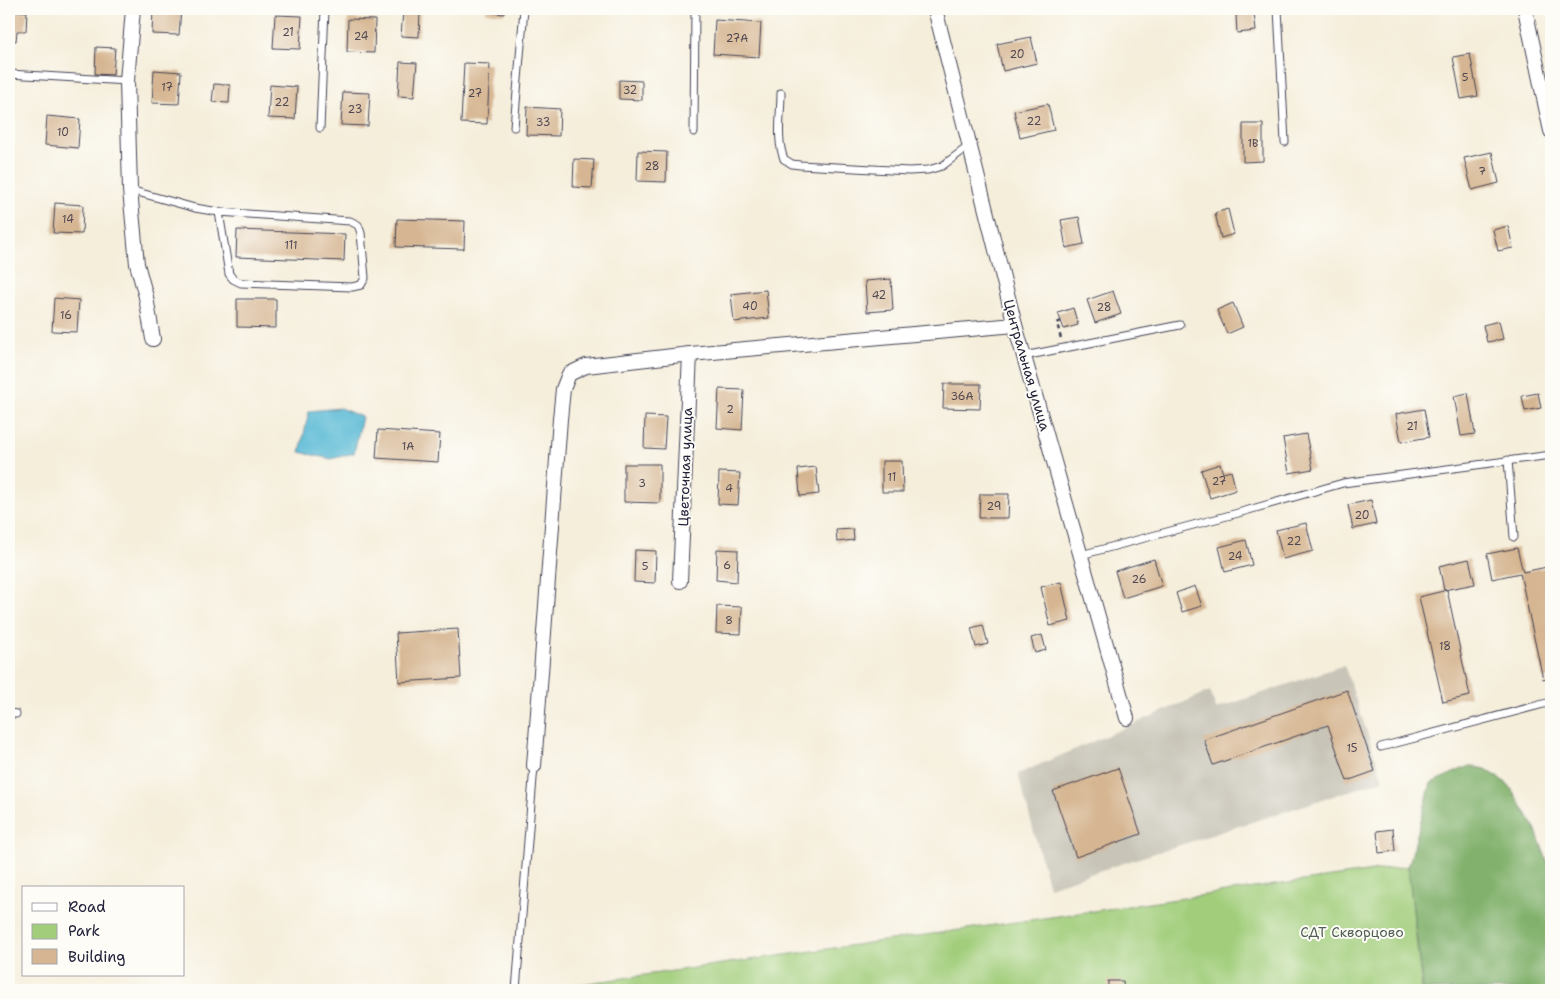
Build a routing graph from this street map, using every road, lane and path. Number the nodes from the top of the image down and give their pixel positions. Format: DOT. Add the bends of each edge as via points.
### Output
graph roads {
  1 [pos="133,9"];
  2 [pos="325,9"];
  3 [pos="524,9"];
  4 [pos="695,9"];
  5 [pos="935,9"];
  6 [pos="1278,9"];
  7 [pos="1525,9"];
  8 [pos="9,74"];
  9 [pos="127,81"];
  10 [pos="781,93"];
  11 [pos="514,127"];
  12 [pos="320,128"];
  13 [pos="1551,131"];
  14 [pos="694,132"];
  15 [pos="1285,142"];
  16 [pos="969,146"];
  17 [pos="130,190"];
  18 [pos="219,212"];
  19 [pos="1061,322"];
  20 [pos="1015,325"];
  21 [pos="1180,325"];
  22 [pos="153,339"];
  23 [pos="1064,348"];
  24 [pos="690,354"];
  25 [pos="1024,356"];
  26 [pos="1551,455"];
  27 [pos="1508,460"];
  28 [pos="1514,537"];
  29 [pos="1081,555"];
  30 [pos="680,581"];
  31 [pos="1551,702"];
  32 [pos="1127,718"];
  33 [pos="1381,747"];
  34 [pos="534,766"];
  35 [pos="516,990"];
  1 -- 9 [label="street"];
  2 -- 12 [label="lane"];
  3 -- 11 [label="lane"];
  4 -- 14 [label="lane"];
  5 -- 16 [label="street, Центральная улица"];
  6 -- 15 [label="lane"];
  7 -- 13 [label="street"];
  8 -- 9 [label="lane"];
  9 -- 17 [label="street"];
  10 -- 16 [label="lane" via="781,152 784,160 792,164 928,170 942,166"];
  16 -- 20 [label="street, Центральная улица"];
  17 -- 18 [label="lane"];
  17 -- 22 [label="street" via="137,264"];
  18 -- 18 [label="lane" via="350,221 358,225 361,233 365,278 361,285 352,287 233,280 229,274"];
  19 -- 23 [label="path" via="1057,323"];
  20 -- 24 [label="street"];
  20 -- 25 [label="street, Центральная улица"];
  21 -- 23 [label="lane"];
  23 -- 25 [label="lane"];
  24 -- 30 [label="street, Цветочная улица"];
  24 -- 34 [label="street" via="586,366 570,374 563,389"];
  25 -- 29 [label="street, Центральная улица"];
  26 -- 27 [label="lane"];
  27 -- 28 [label="lane"];
  27 -- 29 [label="lane" via="1342,483"];
  29 -- 32 [label="street, Центральная улица"];
  31 -- 33 [label="lane"];
  34 -- 35 [label="lane"];
}
